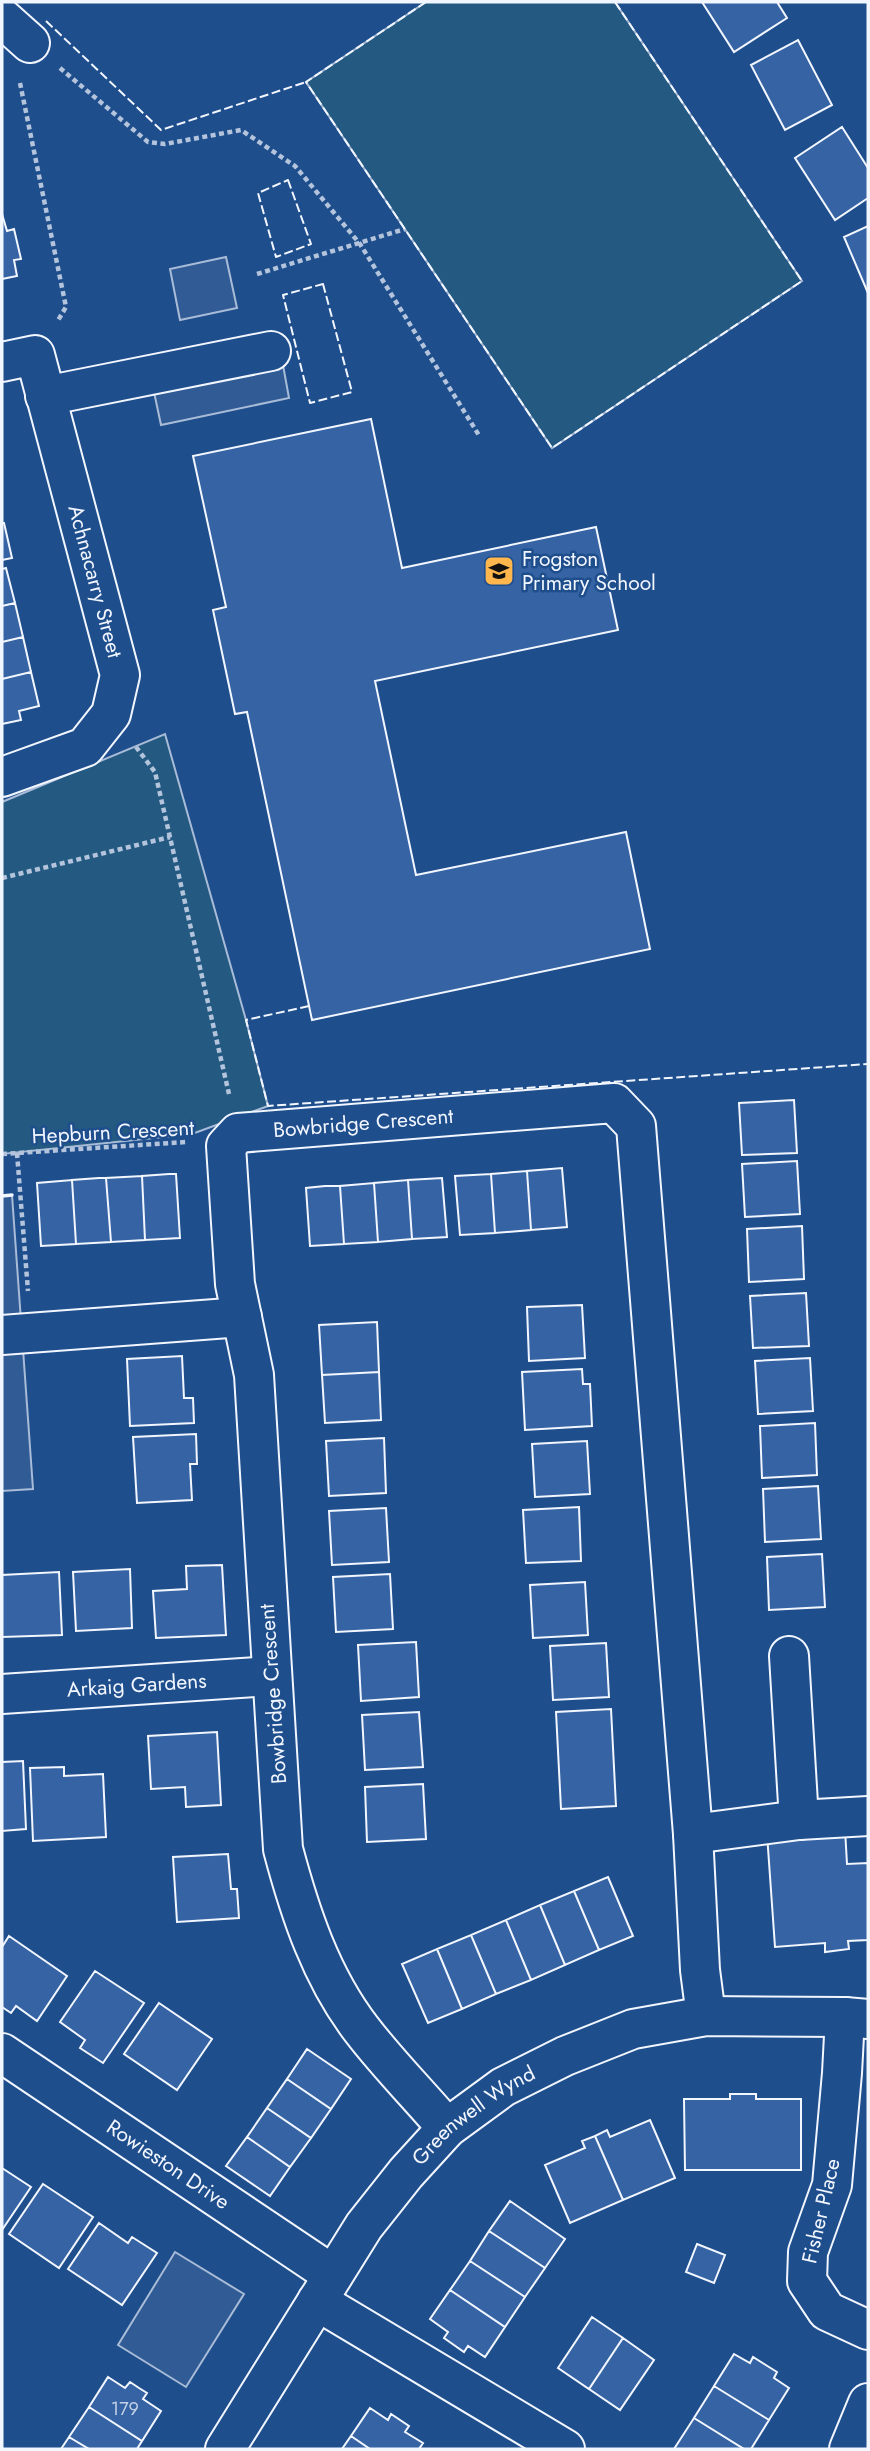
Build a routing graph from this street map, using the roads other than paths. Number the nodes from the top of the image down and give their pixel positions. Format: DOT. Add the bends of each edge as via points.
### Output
graph roads {
  1 [pos="271,351"];
  2 [pos="18,358"];
  3 [pos="45,396"];
  4 [pos="2,777"];
  5 [pos="242,1317"];
  6 [pos="17,1334"];
  7 [pos="789,1656"];
  8 [pos="272,1676"];
  9 [pos="2,1693"];
  10 [pos="868,1816"];
  11 [pos="799,1820"];
  12 [pos="693,1834"];
  13 [pos="706,2016"];
  14 [pos="857,2018"];
  15 [pos="2,2053"];
  16 [pos="447,2128"];
  17 [pos="325,2288"];
  18 [pos="868,2330"];
  19 [pos="868,2403"];
  20 [pos="225,2449"];
  21 [pos="565,2449"];
  22 [pos="849,2449"];
  1 -- 3 [label="street"];
  2 -- 3 [label="street, Achnacarry Street"];
  3 -- 4 [label="street, Achnacarry Street" via="120,675 111,715 85,747"];
  5 -- 6 [label="street"];
  5 -- 8 [label="street, Bowbridge Crescent" via="254,1375"];
  5 -- 12 [label="street, Bowbridge Crescent" via="235,1284 232,1139 614,1103 636,1126"];
  7 -- 11 [label="street"];
  8 -- 9 [label="street, Arkaig Gardens"];
  8 -- 16 [label="street, Bowbridge Crescent" via="283,1849 298,1906 329,1978 362,2030"];
  10 -- 11 [label="street"];
  11 -- 12 [label="street"];
  12 -- 13 [label="street, Bowbridge Crescent"];
  13 -- 14 [label="street, Greenwell Wynd"];
  13 -- 16 [label="street, Greenwell Wynd" via="633,2029 565,2056 503,2087"];
  14 -- 18 [label="street, Fisher Place" via="842,2073 832,2185 808,2252 807,2281 827,2311"];
  15 -- 17 [label="street, Rowieston Drive"];
  16 -- 17 [label="street, Greenwell Wynd" via="364,2226"];
  17 -- 20 [label="street, Greenwell Wynd"];
  17 -- 21 [label="street, Rowieston Drive"];
  19 -- 22 [label="street"];
}
